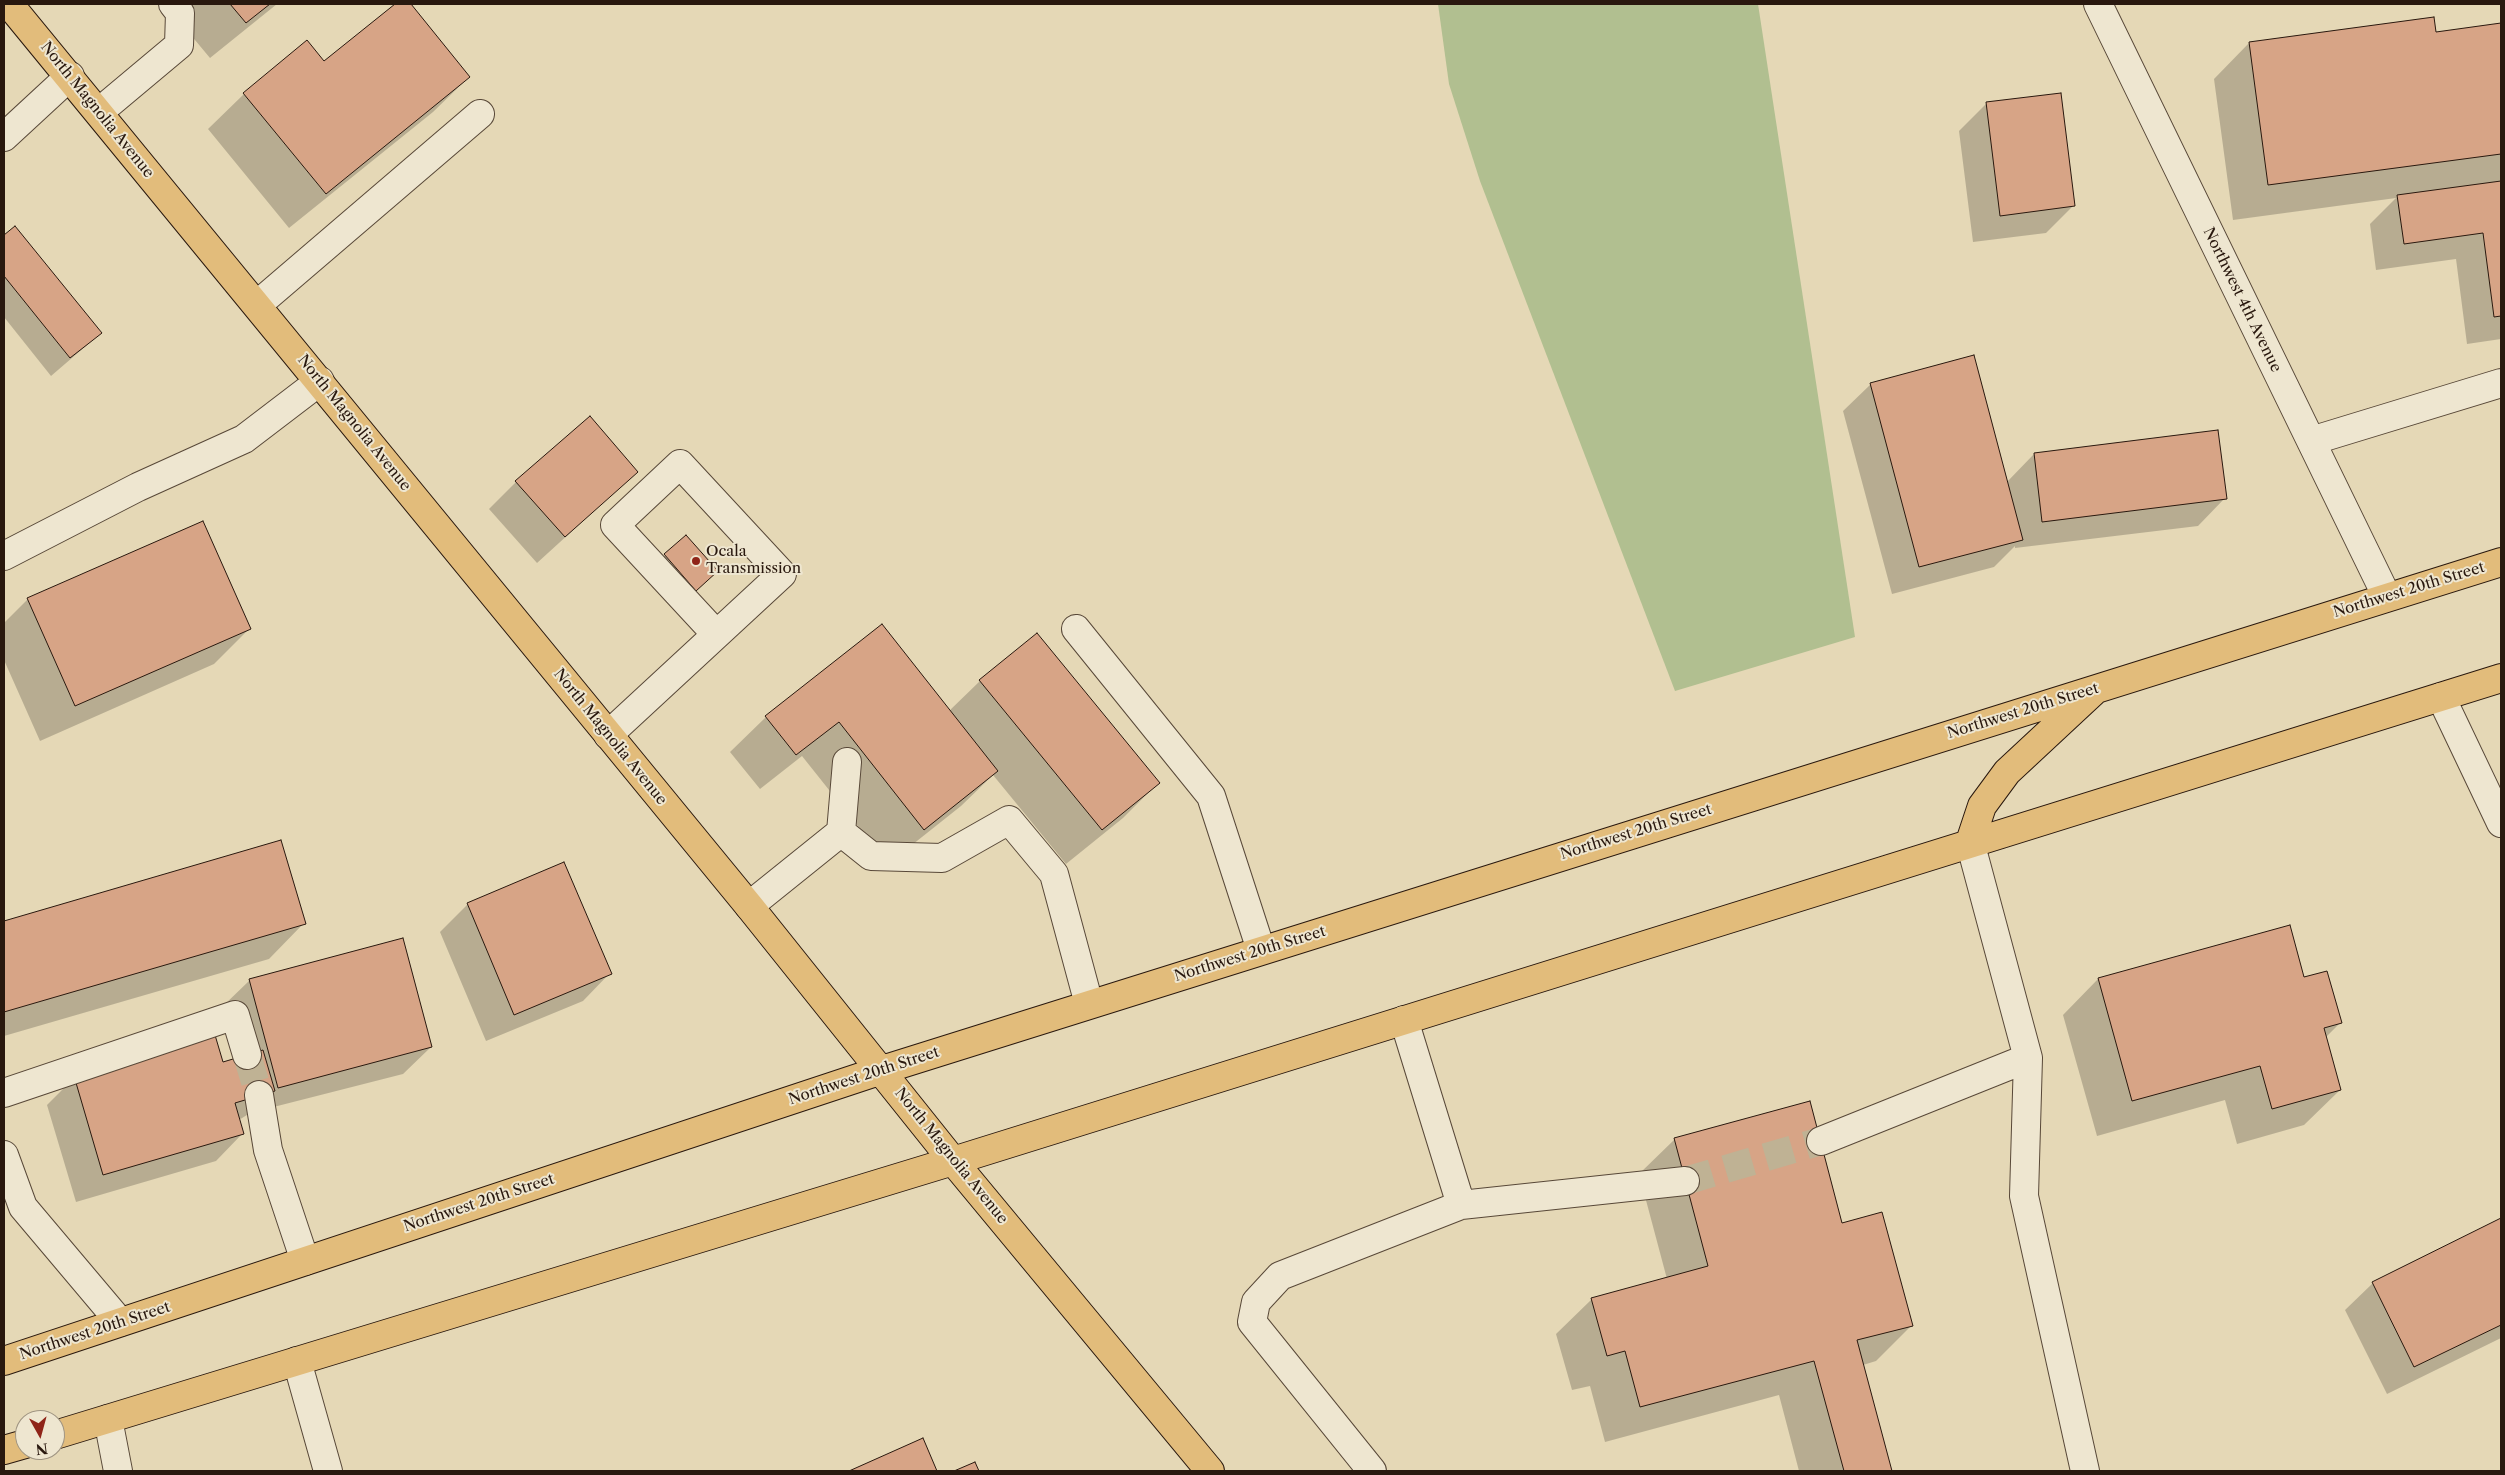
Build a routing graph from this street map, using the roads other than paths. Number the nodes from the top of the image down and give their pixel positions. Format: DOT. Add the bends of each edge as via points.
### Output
graph roads {
  1 [pos="9,4"];
  2 [pos="173,4"];
  3 [pos="2098,4"];
  4 [pos="70,76"];
  5 [pos="100,112"];
  6 [pos="480,114"];
  7 [pos="4,137"];
  8 [pos="257,305"];
  9 [pos="320,382"];
  10 [pos="2501,382"];
  11 [pos="2310,441"];
  12 [pos="4,556"];
  13 [pos="2501,562"];
  14 [pos="2387,597"];
  15 [pos="1076,629"];
  16 [pos="716,634"];
  17 [pos="2501,678"];
  18 [pos="2099,687"];
  19 [pos="2441,697"];
  20 [pos="608,735"];
  21 [pos="847,762"];
  22 [pos="2501,823"];
  23 [pos="841,832"];
  24 [pos="1970,842"];
  25 [pos="749,906"];
  26 [pos="1261,950"];
  27 [pos="1089,1004"];
  28 [pos="1404,1020"];
  29 [pos="247,1055"];
  30 [pos="2028,1058"];
  31 [pos="882,1070"];
  32 [pos="4,1093"];
  33 [pos="259,1095"];
  34 [pos="1821,1141"];
  35 [pos="4,1155"];
  36 [pos="953,1161"];
  37 [pos="1685,1181"];
  38 [pos="1461,1205"];
  39 [pos="305,1261"];
  40 [pos="120,1322"];
  41 [pos="4,1361"];
  42 [pos="297,1361"];
  43 [pos="108,1419"];
  44 [pos="65,1432"];
  45 [pos="118,1471"];
  46 [pos="328,1471"];
  47 [pos="1210,1471"];
  48 [pos="1372,1471"];
  49 [pos="2084,1471"];
  1 -- 4 [label="main road, North Magnolia Avenue"];
  2 -- 5 [label="street" via="180,13 179,45"];
  3 -- 11 [label="street, Northwest 4th Avenue"];
  4 -- 5 [label="main road, North Magnolia Avenue"];
  4 -- 7 [label="street"];
  5 -- 8 [label="main road, North Magnolia Avenue"];
  6 -- 8 [label="street"];
  8 -- 9 [label="main road, North Magnolia Avenue"];
  9 -- 12 [label="street" via="244,439"];
  9 -- 20 [label="main road, North Magnolia Avenue"];
  10 -- 11 [label="street"];
  11 -- 14 [label="street, Northwest 4th Avenue"];
  13 -- 14 [label="main road, Northwest 20th Street"];
  14 -- 18 [label="main road, Northwest 20th Street"];
  15 -- 26 [label="street" via="1211,796"];
  16 -- 16 [label="street" via="782,574 680,464 615,525"];
  16 -- 20 [label="street"];
  17 -- 19 [label="main road"];
  18 -- 24 [label="main road" via="2007,772 1982,806"];
  18 -- 26 [label="main road, Northwest 20th Street"];
  19 -- 22 [label="street"];
  19 -- 24 [label="main road"];
  20 -- 25 [label="main road, North Magnolia Avenue"];
  21 -- 23 [label="street"];
  23 -- 25 [label="street"];
  23 -- 27 [label="street" via="872,856 942,858 1009,820 1054,874"];
  24 -- 28 [label="main road"];
  24 -- 30 [label="street"];
  25 -- 31 [label="main road, North Magnolia Avenue"];
  26 -- 27 [label="main road, Northwest 20th Street"];
  27 -- 31 [label="main road, Northwest 20th Street"];
  28 -- 36 [label="main road"];
  28 -- 38 [label="street"];
  29 -- 32 [label="street" via="235,1015"];
  30 -- 34 [label="street"];
  30 -- 49 [label="street" via="2024,1196"];
  31 -- 36 [label="main road, North Magnolia Avenue"];
  31 -- 39 [label="main road, Northwest 20th Street"];
  33 -- 39 [label="street" via="268,1150"];
  35 -- 40 [label="street" via="23,1207"];
  36 -- 42 [label="main road"];
  36 -- 47 [label="main road, North Magnolia Avenue"];
  37 -- 38 [label="street"];
  38 -- 48 [label="street" via="1280,1276 1256,1302 1252,1322"];
  39 -- 40 [label="main road, Northwest 20th Street"];
  40 -- 41 [label="main road, Northwest 20th Street"];
  42 -- 43 [label="main road"];
  42 -- 46 [label="street"];
  43 -- 44 [label="main road"];
  43 -- 45 [label="street"];
}
